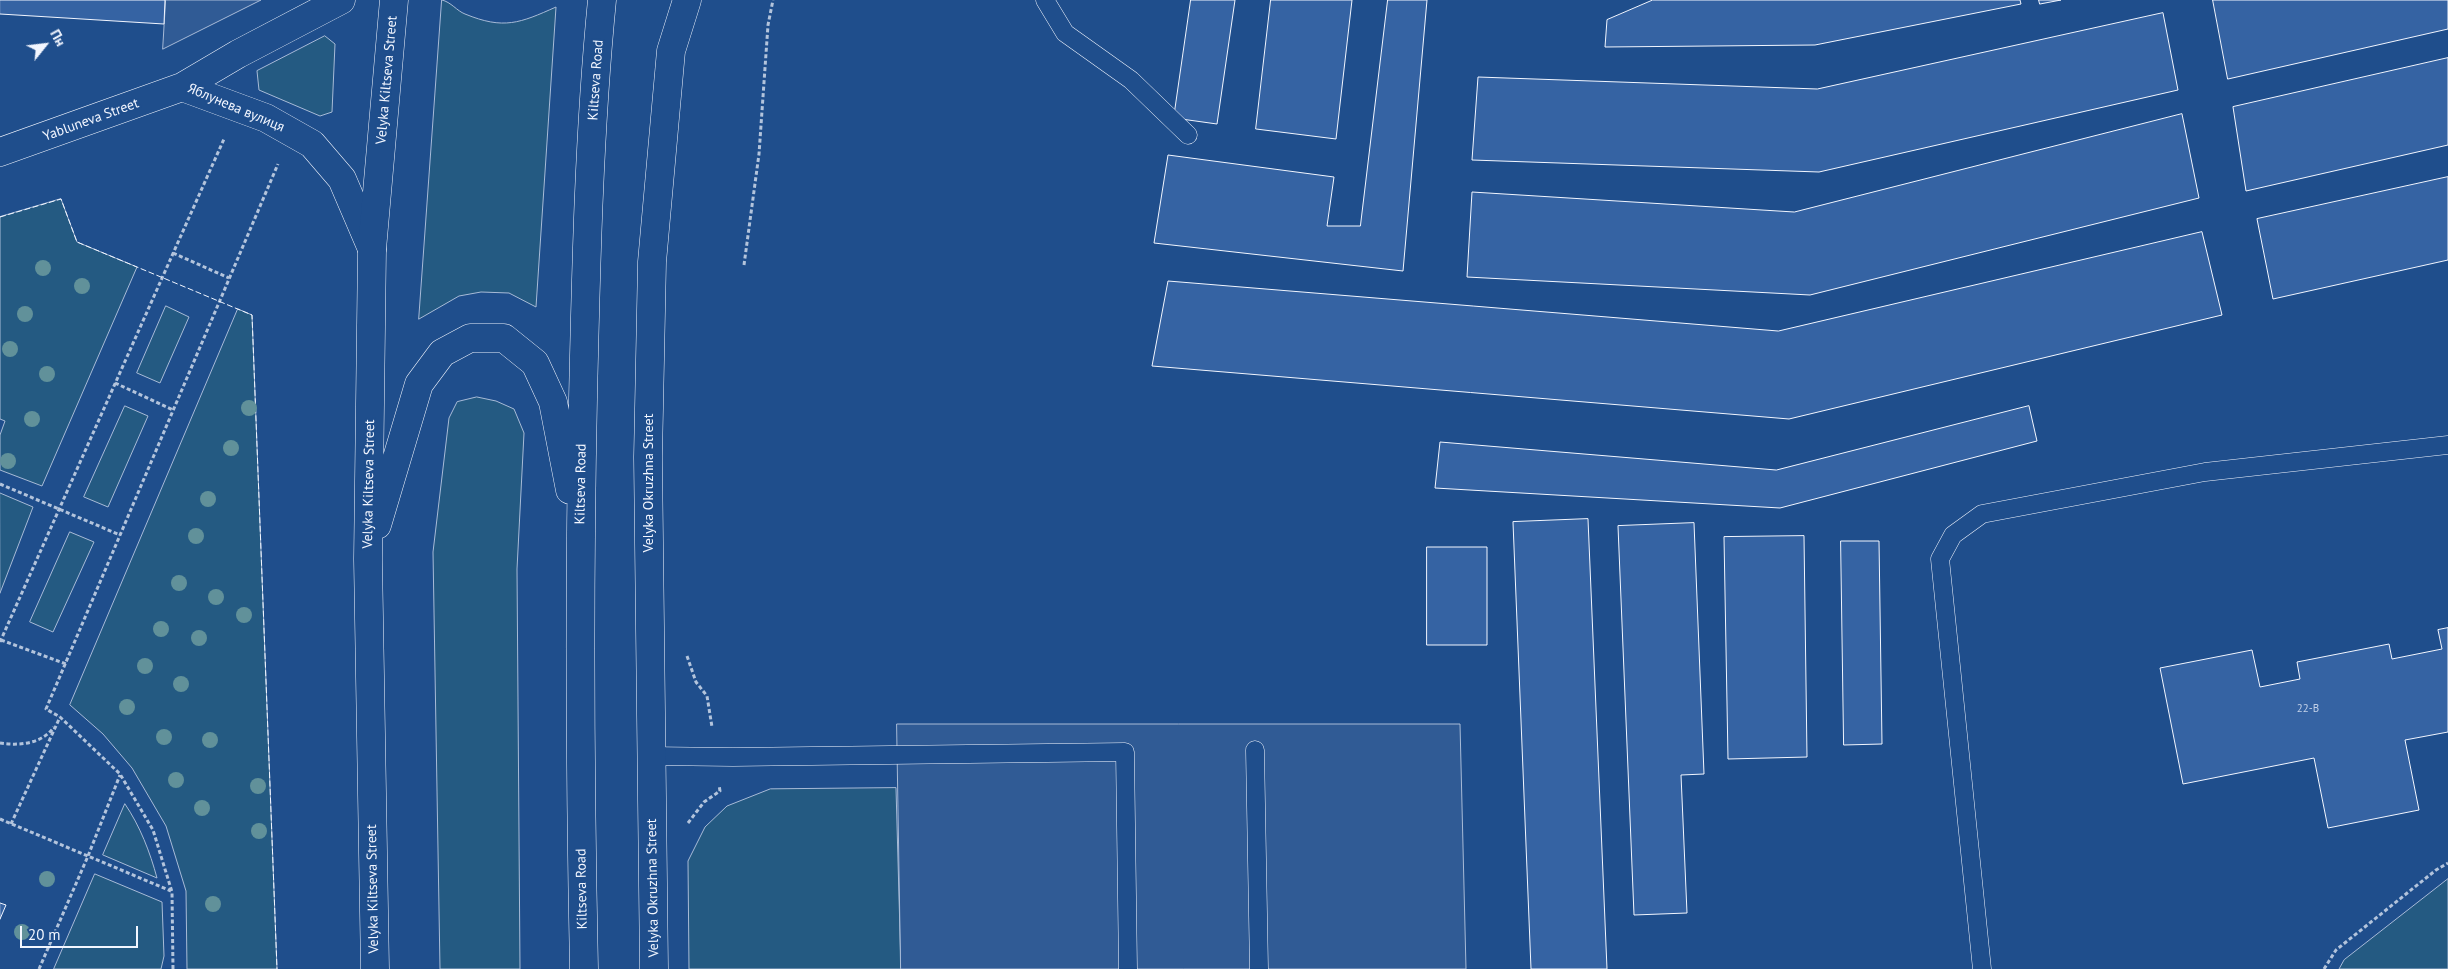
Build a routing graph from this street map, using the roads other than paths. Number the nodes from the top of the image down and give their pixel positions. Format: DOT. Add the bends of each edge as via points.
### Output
graph roads {
  1 [pos="341,0"];
  2 [pos="394,0"];
  3 [pos="602,0"];
  4 [pos="671,0"];
  5 [pos="687,0"];
  6 [pos="1045,0"];
  7 [pos="671,51"];
  8 [pos="182,87"];
  9 [pos="1188,135"];
  10 [pos="0,152"];
  11 [pos="372,249"];
  12 [pos="2448,445"];
  13 [pos="580,546"];
  14 [pos="368,559"];
  15 [pos="1256,750"];
  16 [pos="650,756"];
  17 [pos="375,969"];
  18 [pos="584,969"];
  19 [pos="654,969"];
  20 [pos="1128,969"];
  21 [pos="1258,969"];
  22 [pos="1982,969"];
  1 -- 8 [label="main road, Яблунева вулиця"];
  2 -- 11 [label="main road, Velyka Kiltseva Street"];
  3 -- 13 [label="main road, Kiltseva Road" via="585,292"];
  4 -- 7 [label="main road"];
  5 -- 7 [label="main road, Velyka Okruzhna Street"];
  6 -- 9 [label="lane" via="1065,33 1130,80"];
  7 -- 16 [label="main road, Velyka Okruzhna Street" via="652,262 648,457"];
  8 -- 10 [label="main road, Yabluneva Street"];
  8 -- 11 [label="main road, Яблунева вулиця" via="266,118 312,144 342,179"];
  11 -- 14 [label="main road, Velyka Kiltseva Street"];
  12 -- 22 [label="lane" via="2196,474 1982,514 1953,535 1940,559"];
  13 -- 14 [label="main road" via="553,402 535,363 504,338 470,338 442,353 419,384"];
  13 -- 18 [label="main road, Kiltseva Road"];
  14 -- 17 [label="main road, Velyka Kiltseva Street"];
  15 -- 21 [label="lane"];
  16 -- 19 [label="main road, Velyka Okruzhna Street"];
  16 -- 20 [label="lane" via="1124,752"];
}
